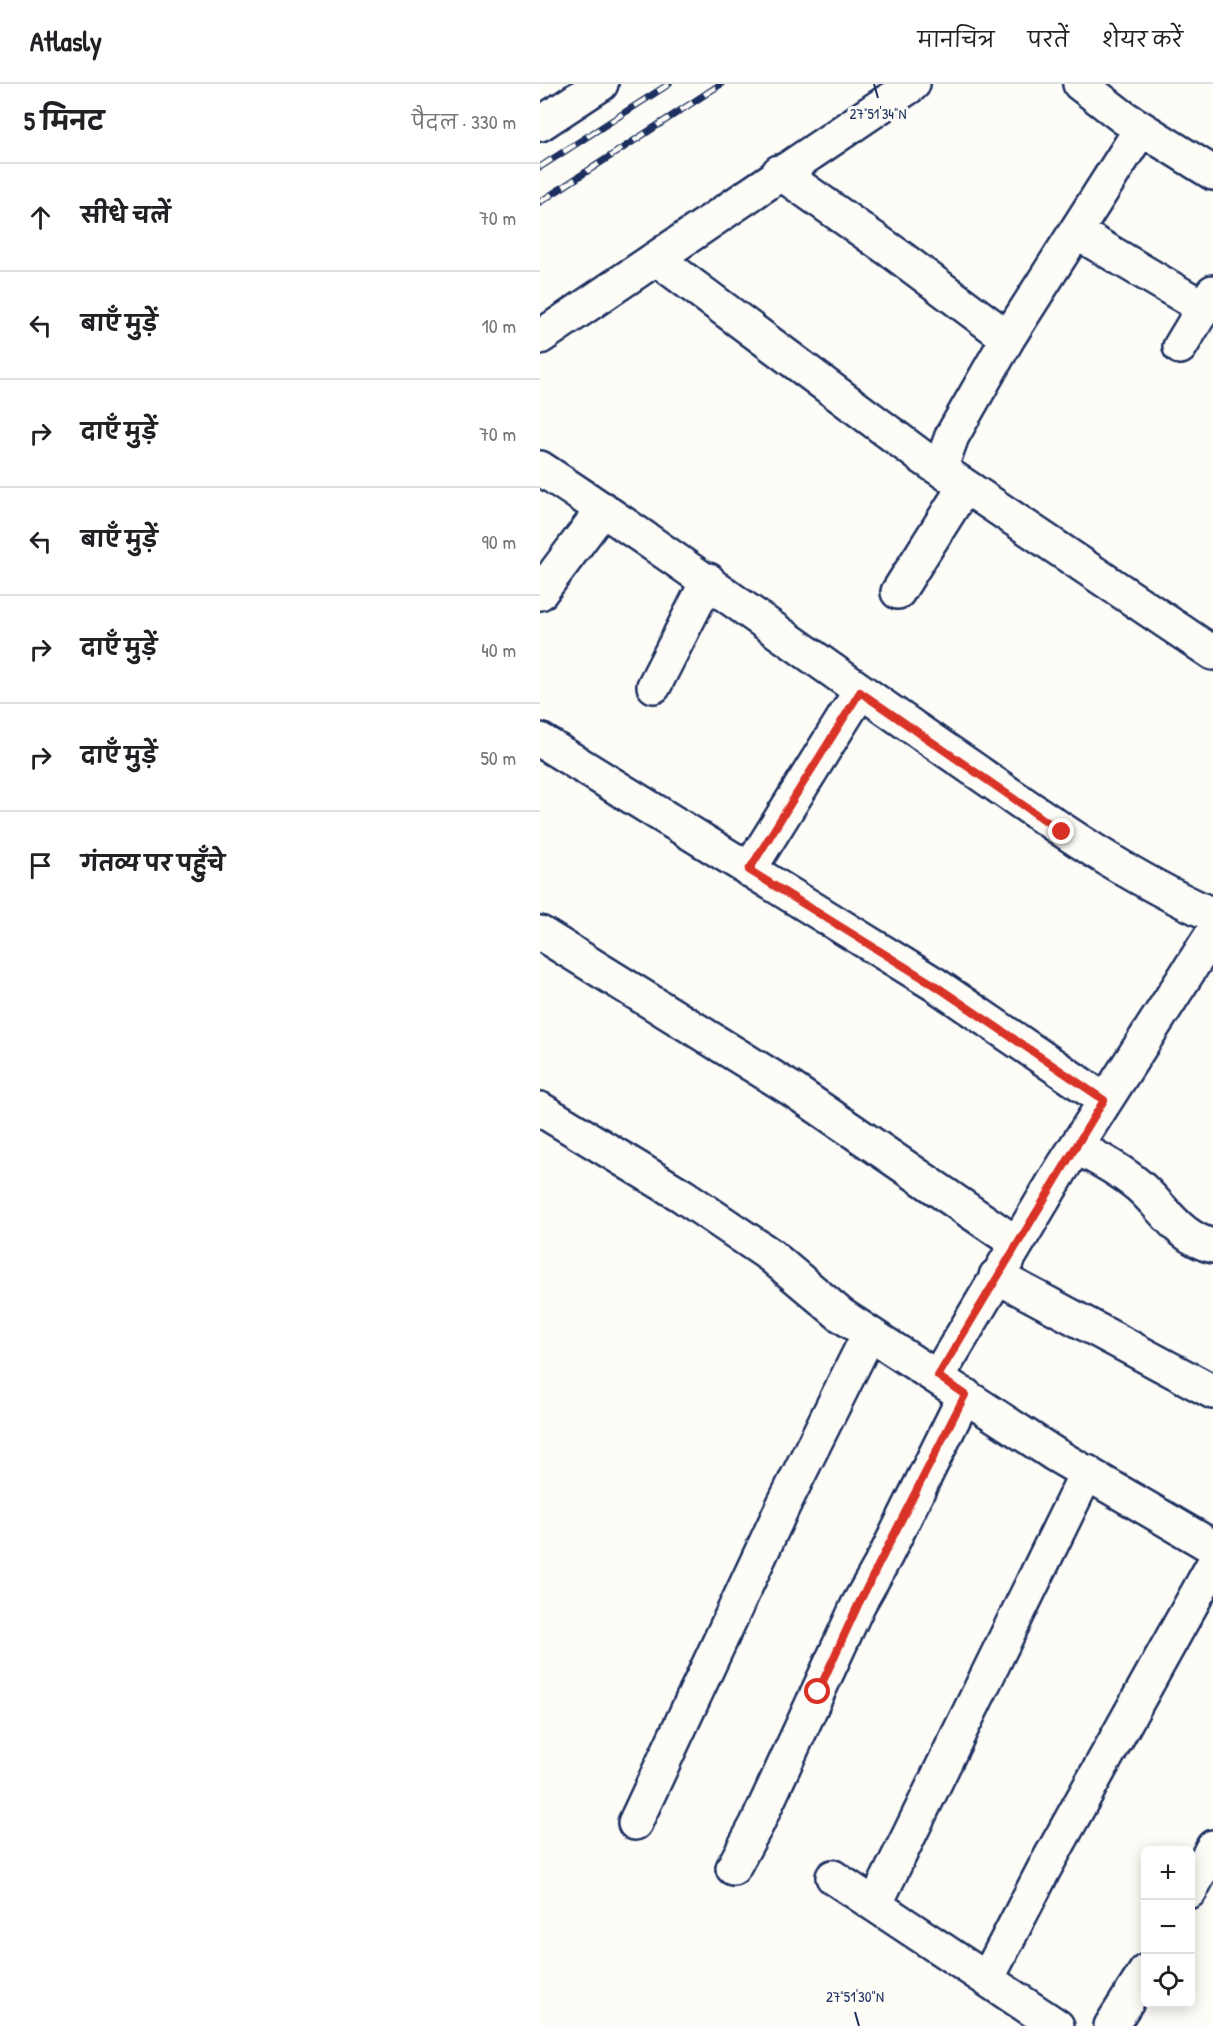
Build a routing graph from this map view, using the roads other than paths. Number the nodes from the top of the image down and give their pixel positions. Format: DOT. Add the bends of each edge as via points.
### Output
graph roads {
  1 [pos="601,84"];
  2 [pos="913,84"];
  3 [pos="1080,84"];
  4 [pos="540,124"];
  5 [pos="1141,129"];
  6 [pos="779,172"];
  7 [pos="1213,173"];
  8 [pos="1076,232"];
  9 [pos="657,259"];
  10 [pos="1208,300"];
  11 [pos="540,337"];
  12 [pos="1008,338"];
  13 [pos="1180,347"];
  14 [pos="540,468"];
  15 [pos="952,477"];
  16 [pos="603,509"];
  17 [pos="708,580"];
  18 [pos="898,592"];
  19 [pos="540,593"];
  20 [pos="1213,652"];
  21 [pos="654,686"];
  22 [pos="860,692"];
  23 [pos="540,740"];
  24 [pos="749,870"];
  25 [pos="1213,915"];
  26 [pos="540,933"];
  27 [pos="1213,933"];
  28 [pos="1104,1100"];
  29 [pos="540,1109"];
  30 [pos="1076,1147"];
  31 [pos="1016,1243"];
  32 [pos="1213,1246"];
  33 [pos="996,1276"];
  34 [pos="869,1334"];
  35 [pos="938,1376"];
  36 [pos="1213,1392"];
  37 [pos="965,1395"];
  38 [pos="1087,1472"];
  39 [pos="1213,1547"];
  40 [pos="1213,1565"];
  41 [pos="635,1823"];
  42 [pos="1213,1847"];
  43 [pos="733,1868"];
  44 [pos="834,1877"];
  45 [pos="1195,1883"];
  46 [pos="875,1905"];
  47 [pos="987,1979"];
  48 [pos="1141,1979"];
  49 [pos="1056,2026"];
  50 [pos="1111,2026"];
  1 -- 4 [label="street"];
  2 -- 6 [label="street"];
  3 -- 5 [label="street"];
  5 -- 7 [label="street"];
  5 -- 8 [label="street"];
  6 -- 9 [label="street"];
  6 -- 12 [label="street"];
  8 -- 10 [label="street"];
  8 -- 12 [label="street"];
  9 -- 11 [label="street"];
  9 -- 15 [label="street"];
  10 -- 13 [label="street"];
  12 -- 15 [label="street" via="952,436"];
  14 -- 16 [label="street"];
  15 -- 18 [label="street"];
  15 -- 20 [label="street"];
  16 -- 17 [label="street"];
  16 -- 19 [label="street"];
  17 -- 21 [label="street"];
  17 -- 22 [label="street"];
  22 -- 24 [label="street"];
  22 -- 25 [label="street" via="1101,857"];
  23 -- 24 [label="street"];
  24 -- 28 [label="street" via="936,986"];
  26 -- 31 [label="street" via="793,1090"];
  27 -- 28 [label="street"];
  28 -- 30 [label="street"];
  29 -- 34 [label="street" via="638,1167 760,1249"];
  30 -- 31 [label="street"];
  30 -- 32 [label="street" via="1109,1164 1138,1186 1193,1239"];
  31 -- 33 [label="street"];
  33 -- 35 [label="street"];
  33 -- 36 [label="street"];
  34 -- 35 [label="street"];
  34 -- 41 [label="street" via="783,1506"];
  35 -- 37 [label="street"];
  37 -- 38 [label="street"];
  37 -- 43 [label="street" via="858,1605 758,1824"];
  38 -- 39 [label="street"];
  38 -- 46 [label="street"];
  40 -- 47 [label="street"];
  42 -- 45 [label="street"];
  44 -- 46 [label="street"];
  46 -- 47 [label="street"];
  47 -- 49 [label="street"];
  48 -- 50 [label="street"];
}
